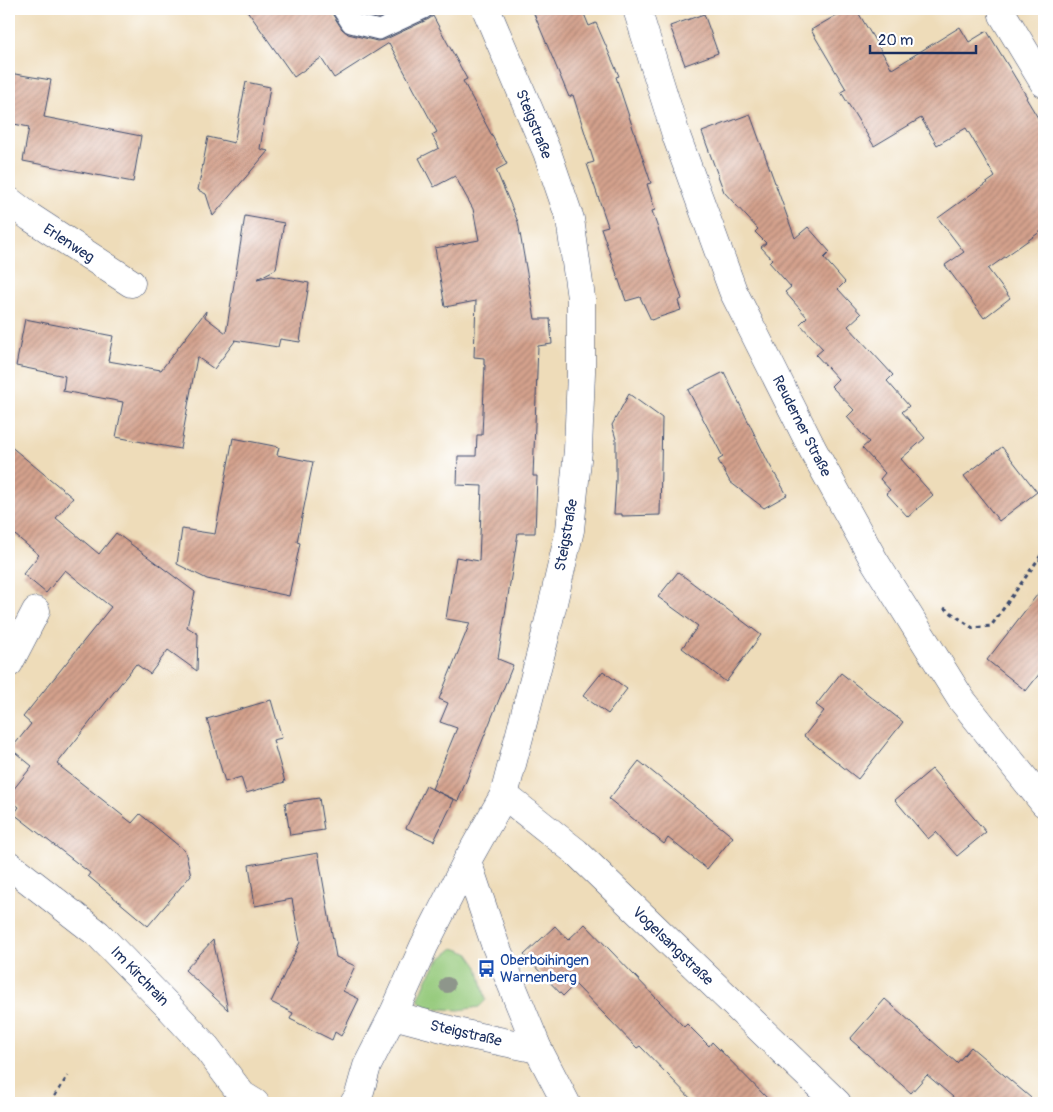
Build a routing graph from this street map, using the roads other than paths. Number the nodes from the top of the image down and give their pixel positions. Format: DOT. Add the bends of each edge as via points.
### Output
graph roads {
  1 [pos="342,9"];
  2 [pos="424,9"];
  3 [pos="486,9"];
  4 [pos="637,9"];
  5 [pos="1002,9"];
  6 [pos="1044,83"];
  7 [pos="9,201"];
  8 [pos="131,283"];
  9 [pos="36,611"];
  10 [pos="9,663"];
  11 [pos="504,795"];
  12 [pos="1044,803"];
  13 [pos="466,861"];
  14 [pos="9,864"];
  15 [pos="393,1015"];
  16 [pos="538,1049"];
  17 [pos="255,1103"];
  18 [pos="354,1103"];
  19 [pos="566,1103"];
  20 [pos="837,1103"];
  1 -- 2 [label="lane" via="351,23 379,30"];
  3 -- 11 [label="street, Steigstraße" via="547,152 570,219 581,298 578,450 570,530"];
  4 -- 12 [label="street, Reuderner Straße" via="678,138 733,291 813,450 875,562 961,699"];
  5 -- 6 [label="street"];
  7 -- 8 [label="street, Erlenweg"];
  9 -- 10 [label="street"];
  11 -- 13 [label="street, Steigstraße"];
  11 -- 20 [label="street, Vogelsangstraße" via="576,852"];
  13 -- 15 [label="street"];
  13 -- 16 [label="street" via="495,944"];
  14 -- 17 [label="street, Im Kirchrain" via="98,934 206,1047 242,1095"];
  15 -- 16 [label="street, Steigstraße"];
  15 -- 18 [label="street" via="367,1066"];
  16 -- 19 [label="street"];
}
